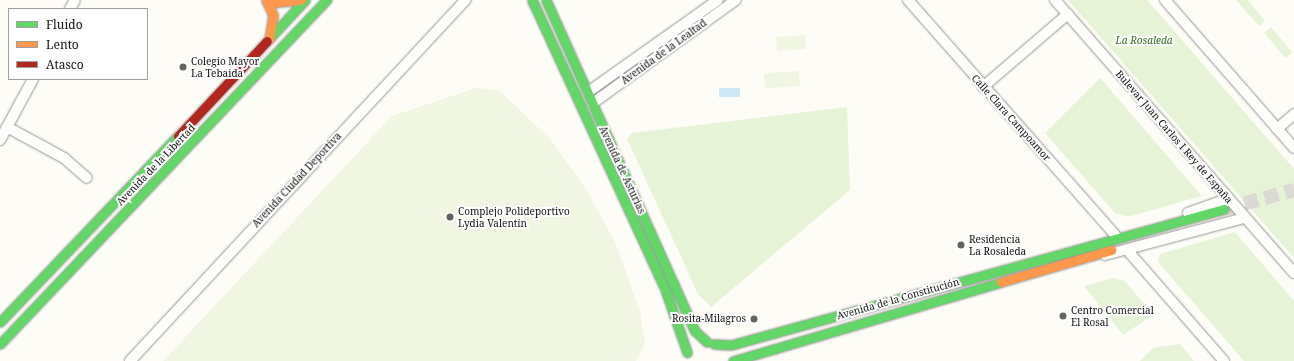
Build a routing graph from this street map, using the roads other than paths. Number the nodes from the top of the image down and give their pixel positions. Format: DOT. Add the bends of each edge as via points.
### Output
graph roads {
  1 [pos="301,0"];
  2 [pos="305,0"];
  3 [pos="327,0"];
  4 [pos="466,0"];
  5 [pos="532,0"];
  6 [pos="546,0"];
  7 [pos="718,0"];
  8 [pos="736,0"];
  9 [pos="908,0"];
  10 [pos="1055,0"];
  11 [pos="1165,0"];
  12 [pos="268,2"];
  13 [pos="1068,14"];
  14 [pos="269,40"];
  15 [pos="32,80"];
  16 [pos="983,88"];
  17 [pos="588,92"];
  18 [pos="593,103"];
  19 [pos="1294,114"];
  20 [pos="188,123"];
  21 [pos="7,127"];
  22 [pos="1277,129"];
  23 [pos="178,134"];
  24 [pos="200,135"];
  25 [pos="0,140"];
  26 [pos="190,145"];
  27 [pos="1294,148"];
  28 [pos="87,178"];
  29 [pos="1227,199"];
  30 [pos="1244,218"];
  31 [pos="1115,235"];
  32 [pos="1081,248"];
  33 [pos="1128,251"];
  34 [pos="1087,257"];
  35 [pos="1294,273"];
  36 [pos="0,322"];
  37 [pos="710,343"];
  38 [pos="0,344"];
  39 [pos="687,352"];
  40 [pos="130,361"];
  41 [pos="684,361"];
  42 [pos="725,361"];
  43 [pos="733,361"];
  44 [pos="1224,361"];
  1 -- 12 [label="main road"];
  2 -- 14 [label="main road, Avenida de la Libertad"];
  3 -- 24 [label="main road, Avenida de la Libertad"];
  4 -- 40 [label="street, Avenida Ciudad Deportiva"];
  5 -- 39 [label="main road, Avenida de Asturias" via="666,292"];
  6 -- 17 [label="main road, Avenida de Asturias"];
  7 -- 17 [label="street, Avenida de la Lealtad"];
  8 -- 18 [label="street, Avenida de la Lealtad"];
  9 -- 16 [label="street, Calle Clara Campoamor"];
  10 -- 13 [label="street, Bulevar Juan Carlos I Rey de España"];
  11 -- 22 [label="street"];
  12 -- 14 [label="main road" via="273,24"];
  13 -- 16 [label="street"];
  13 -- 29 [label="street, Bulevar Juan Carlos I Rey de España"];
  14 -- 20 [label="main road, Avenida de la Libertad"];
  15 -- 21 [label="street"];
  16 -- 31 [label="street, Calle Clara Campoamor"];
  17 -- 18 [label="main road, Avenida de Asturias"];
  18 -- 37 [label="main road, Avenida de Asturias" via="695,332"];
  19 -- 22 [label="street"];
  20 -- 23 [label="main road, Avenida de la Libertad"];
  20 -- 24 [label="main road"];
  21 -- 25 [label="street"];
  21 -- 28 [label="street" via="64,158"];
  22 -- 27 [label="street"];
  23 -- 26 [label="main road"];
  23 -- 36 [label="main road, Avenida de la Libertad" via="109,211"];
  24 -- 26 [label="main road, Avenida de la Libertad"];
  26 -- 38 [label="main road, Avenida de la Libertad"];
  29 -- 30 [label="street, Bulevar Juan Carlos I Rey de España"];
  29 -- 31 [label="street, Avenida de la Constitución"];
  30 -- 33 [label="street, Avenida de la Constitución"];
  30 -- 35 [label="street, Bulevar Juan Carlos I Rey de España"];
  31 -- 32 [label="street, Avenida de la Constitución"];
  32 -- 34 [label="main road, Avenida de la Constitución" via="1227,212"];
  32 -- 37 [label="main road, Avenida de la Constitución" via="731,345"];
  33 -- 34 [label="street, Avenida de la Constitución"];
  33 -- 44 [label="street"];
  34 -- 43 [label="main road, Avenida de la Constitución"];
  37 -- 39 [label="main road" via="696,344"];
  37 -- 42 [label="main road, Avenida de Asturias"];
  39 -- 41 [label="main road"];
}
